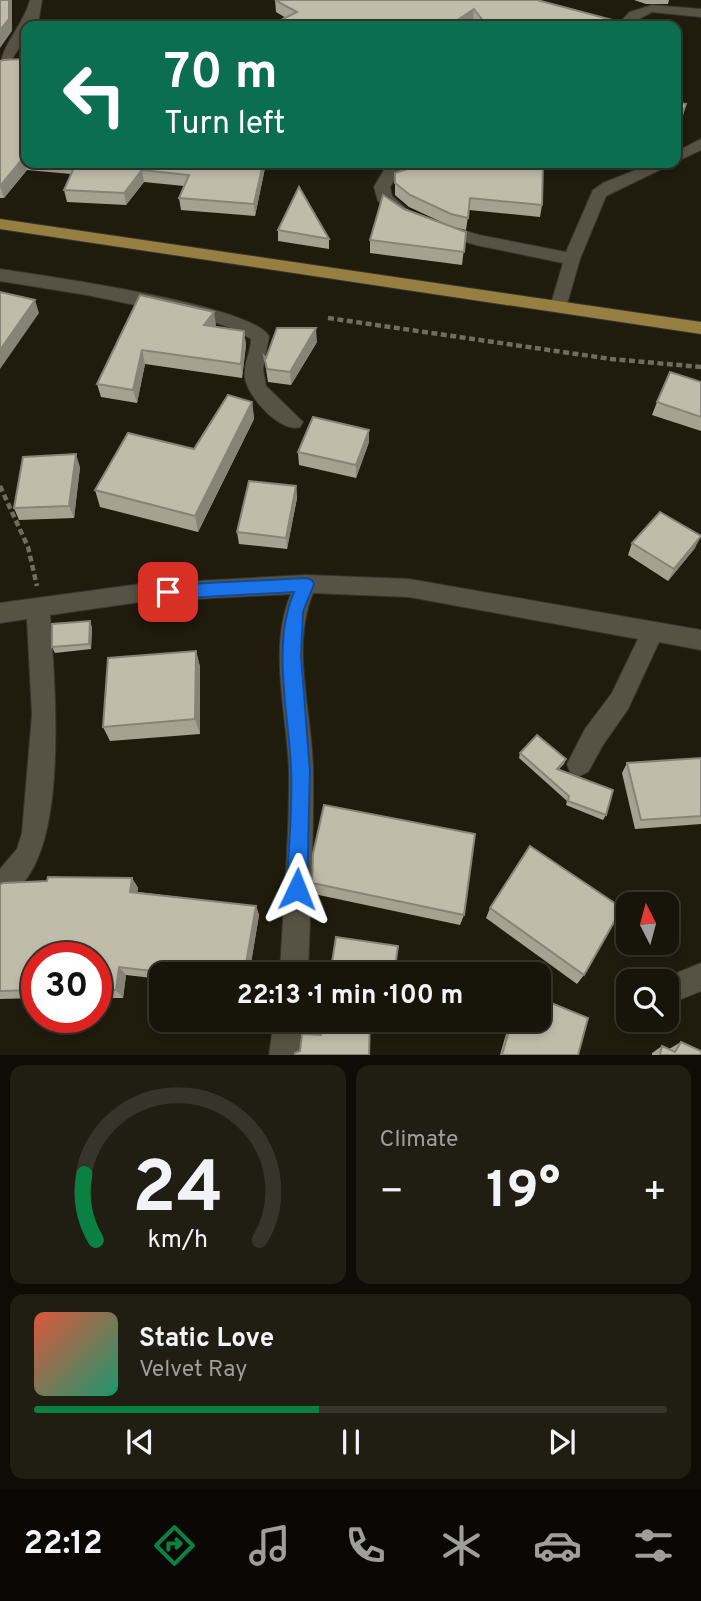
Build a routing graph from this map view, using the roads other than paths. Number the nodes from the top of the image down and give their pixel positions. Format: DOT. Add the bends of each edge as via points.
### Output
graph roads {
  1 [pos="36,0"];
  2 [pos="701,13"];
  3 [pos="30,21"];
  4 [pos="628,21"];
  5 [pos="21,35"];
  6 [pos="0,67"];
  7 [pos="701,144"];
  8 [pos="681,155"];
  9 [pos="393,168"];
  10 [pos="655,168"];
  11 [pos="0,224"];
  12 [pos="572,259"];
  13 [pos="0,275"];
  14 [pos="559,307"];
  15 [pos="701,328"];
  16 [pos="293,422"];
  17 [pos="306,584"];
  18 [pos="38,608"];
  19 [pos="0,613"];
  20 [pos="653,632"];
  21 [pos="701,640"];
  22 [pos="579,764"];
  23 [pos="5,883"];
  24 [pos="294,962"];
  25 [pos="701,977"];
  26 [pos="679,986"];
  27 [pos="287,1032"];
  28 [pos="284,1055"];
  1 -- 3 [label="street"];
  2 -- 4 [label="street" via="650,8 634,13"];
  5 -- 6 [label="street"];
  7 -- 8 [label="street"];
  9 -- 12 [label="street" via="382,187 384,198 418,221 476,240"];
  10 -- 12 [label="street" via="598,193"];
  11 -- 14 [label="main road"];
  12 -- 14 [label="street"];
  13 -- 16 [label="street" via="218,316 251,329 260,336 254,369 258,391"];
  14 -- 15 [label="main road"];
  17 -- 18 [label="street" via="140,593"];
  17 -- 20 [label="street" via="410,588"];
  17 -- 24 [label="street" via="294,612 292,656 301,771"];
  18 -- 19 [label="street"];
  18 -- 23 [label="street" via="44,715 35,832 27,857"];
  20 -- 21 [label="street"];
  20 -- 22 [label="street" via="620,701"];
  25 -- 26 [label="street"];
  27 -- 28 [label="street"];
}
